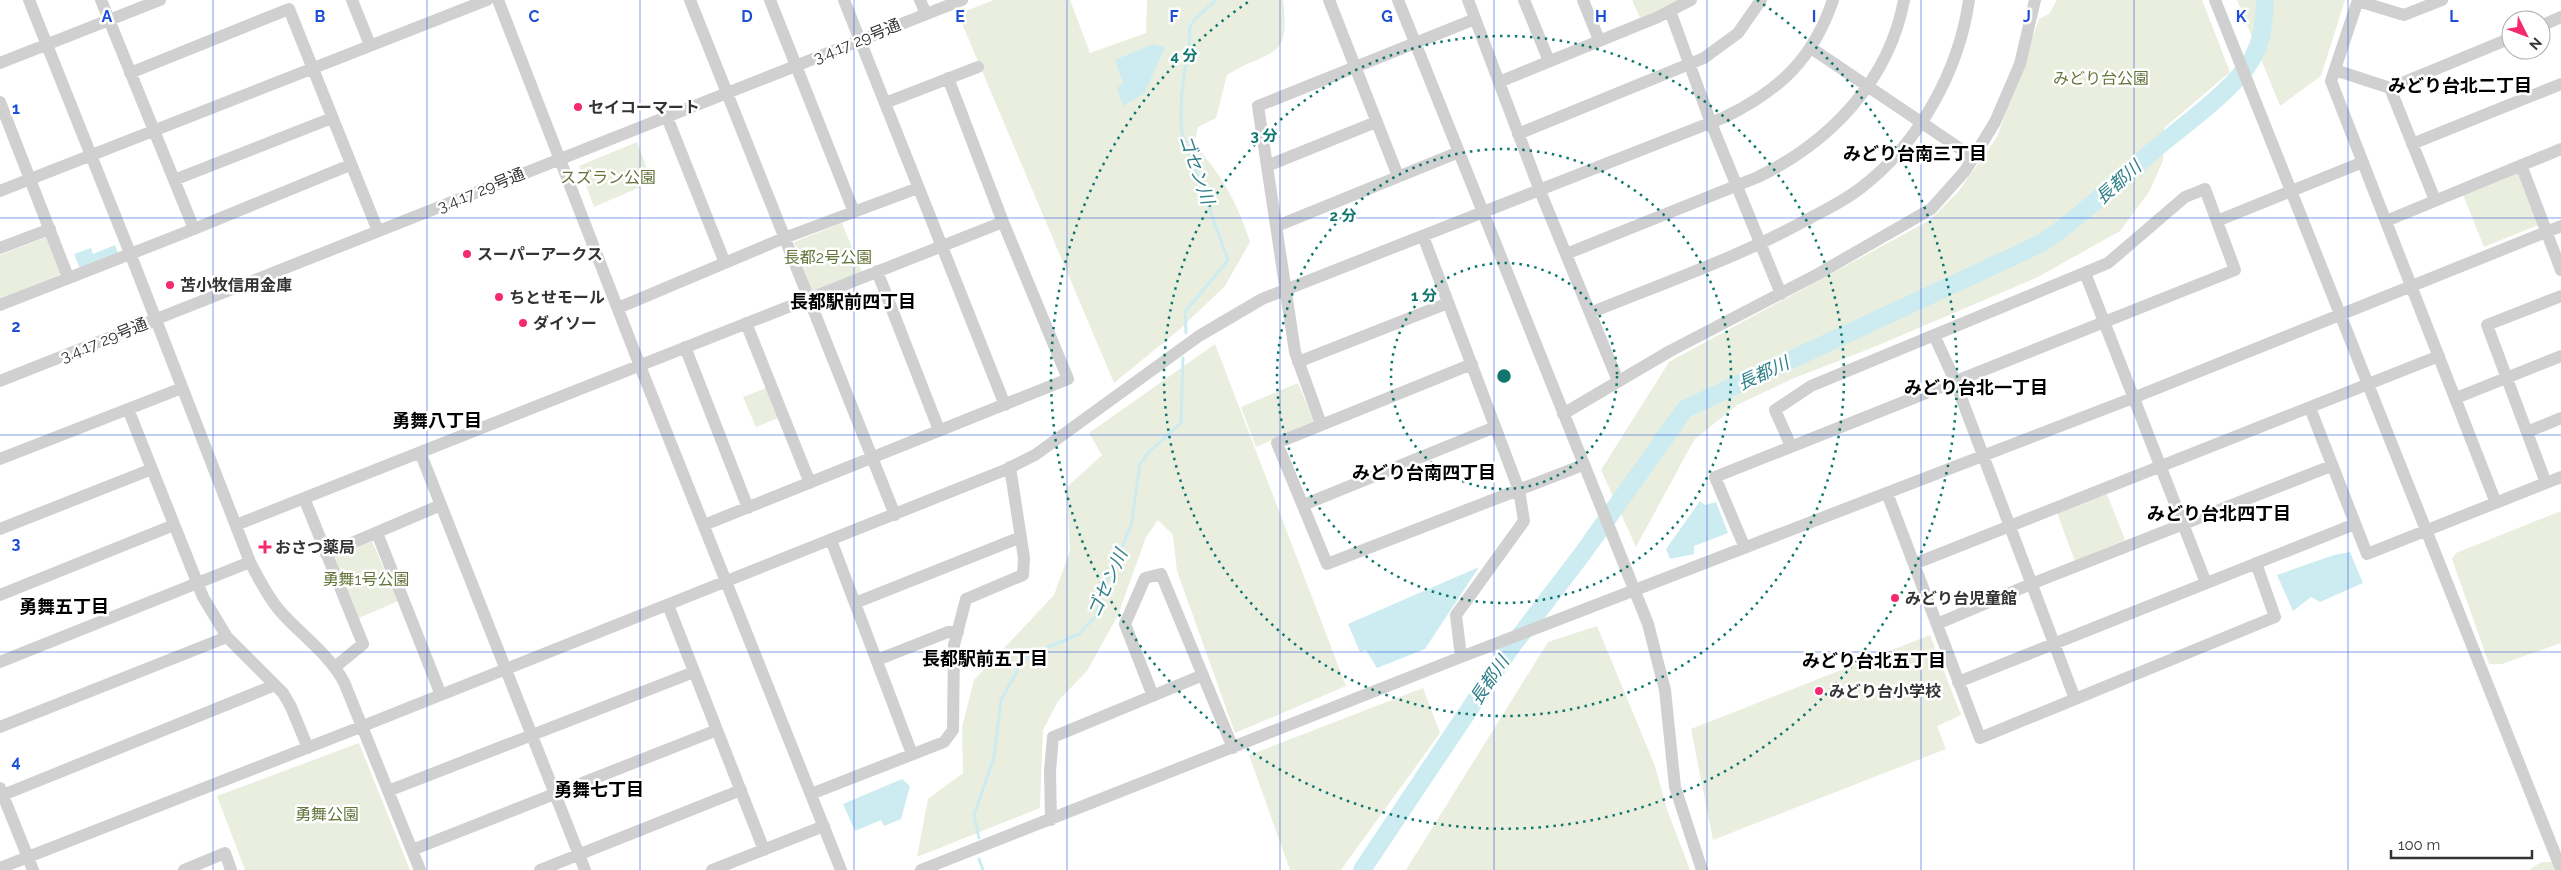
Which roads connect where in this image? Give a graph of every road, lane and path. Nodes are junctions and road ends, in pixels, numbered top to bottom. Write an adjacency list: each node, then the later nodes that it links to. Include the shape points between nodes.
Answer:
1 (29, 0): 34 (street)
2 (101, 0): 29 (street)
3 (160, 0): 29 (street)
4 (352, 0): 35 (street)
5 (486, 0): 35 (street)
6 (498, 0): 67 (street)
7 (690, 0): 51 (street)
8 (770, 0): 40 (street)
9 (844, 0): 30 (street)
10 (920, 0): 27 (street)
11 (962, 0): 27 (street, 3.4.17 29号通)
12 (1329, 0): 42 (street)
13 (1398, 0): 32 (street)
14 (1468, 0): 28 (street)
15 (1524, 0): 37 (street)
16 (1583, 0): 31 (street)
17 (1691, 0): 26 (street)
18 (1762, 0): 39 (street, via 1738,33 1720,48)
19 (1833, 0): 36 (street, via 1825,24)
20 (1904, 0): 49 (street, via 1895,35)
21 (1969, 0): 57 (street, via 1961,37 1946,77)
22 (2035, 0): 66 (street, via 2020,64 1995,122)
23 (2215, 0): 79 (street)
24 (2358, 0): 25 (street, via 2404,15); 44 (street)
25 (2442, 0)
26 (1670, 11): 31 (street); 39 (street)
27 (926, 14): 30 (street, 3.4.17 29号通)
28 (1475, 19): 32 (street); 47 (street)
29 (109, 20): 34 (street); 45 (street)
30 (860, 40): 40 (street, 3.4.17 29号通); 53 (street)
31 (1600, 40): 37 (street)
32 (1415, 42): 42 (street); 64 (street)
33 (2501, 42): 50 (street)
34 (46, 45): 38 (street); 65 (street)
35 (370, 46): 43 (street)
36 (1811, 48): 49 (street); 58 (street, via 1773,89 1748,106)
37 (1549, 61): 47 (street)
38 (0, 63)
39 (1690, 64): 58 (street); 61 (street)
40 (796, 66): 51 (street, 3.4.17 29号通); 81 (street)
41 (978, 67): 46 (street)
42 (1355, 67): 56 (street); 71 (street, via 1258,106)
43 (313, 68): 45 (street, via 289,9); 55 (street); 60 (street)
44 (2335, 70): 50 (street); 68 (street, via 2331,81)
45 (130, 73): 60 (street)
46 (948, 78): 53 (street); 85 (street)
47 (1498, 82): 61 (street)
48 (2561, 84): 62 (street)
49 (1869, 87): 57 (street); 75 (street, via 1815,143 1772,170)
50 (2390, 88): 62 (street)
51 (726, 93): 54 (street, 3.4.17 29号通); 93 (street)
52 (0, 102): 59 (street)
53 (885, 103): 76 (street)
54 (667, 117): 67 (street, 3.4.17 29号通); 99 (street)
55 (332, 118): 69 (street); 74 (street)
56 (1376, 122): 71 (street); 72 (street)
57 (1921, 122): 66 (street); 94 (street, via 1891,160 1860,189)
58 (1711, 123): 75 (street); 78 (street)
59 (4, 126): 73 (street)
60 (154, 130): 65 (street); 74 (street)
61 (1518, 134): 78 (street)
62 (2412, 144): 80 (street)
63 (2561, 149): 70 (street)
64 (1459, 152): 72 (street); 82 (street)
65 (91, 155): 73 (street); 97 (street)
66 (1974, 158): 106 (street, via 1931,209)
67 (561, 159): 90 (street, 3.4.17 29号通); 111 (street)
68 (2363, 162): 79 (street); 83 (street)
69 (350, 165): 89 (street); 90 (street)
70 (2521, 165): 80 (street); 91 (street)
71 (1267, 166): 86 (street)
72 (1398, 176): 86 (street)
73 (31, 179): 77 (street); 88 (street)
74 (174, 180): 89 (street)
75 (1737, 185): 94 (street); 98 (street)
76 (918, 188): 81 (street); 95 (street)
77 (0, 191)
78 (1540, 191): 82 (street); 98 (street)
79 (2291, 191): 84 (street); 113 (street)
80 (2435, 200): 83 (street)
81 (854, 212): 93 (street)
82 (1484, 214): 92 (street); 135 (street)
83 (2386, 220): 104 (street)
84 (2217, 221): 102 (street, via 2205,189 2185,197 2108,263); 115 (street, via 2235,270)
85 (1003, 222): 95 (street); 132 (street, via 1068,379)
86 (1277, 226): 105 (street)
87 (2561, 226): 91 (street)
88 (50, 229): 96 (street); 103 (street)
89 (194, 229): 97 (street)
90 (378, 231): 114 (street, 3.4.17 29号通)
91 (2546, 232): 100 (street); 104 (street)
92 (1423, 236): 105 (street); 109 (street)
93 (784, 238): 99 (street); 108 (street)
94 (1760, 244): 106 (street); 112 (street)
95 (940, 246): 101 (street); 132 (street)
96 (0, 248)
97 (130, 253): 103 (street); 114 (street)
98 (1566, 254): 112 (street)
99 (725, 263): 111 (street)
100 (2561, 270)
101 (877, 271): 108 (street); 139 (street)
102 (2085, 273): 115 (street); 117 (street)
103 (68, 277): 110 (street)
104 (2412, 286): 113 (street); 119 (street)
105 (1287, 290): 121 (street, via 1290,327); 149 (street, via 1262,299 1199,336 1035,454)
106 (1781, 294): 126 (street)
107 (2561, 296): 124 (street, via 2487,325)
108 (808, 298): 116 (street); 144 (street)
109 (1448, 303): 121 (street); 122 (street)
110 (0, 305)
111 (618, 308): 123 (street)
112 (1590, 313): 126 (street)
113 (2339, 314): 128 (street); 130 (street)
114 (156, 319): 125 (street, 3.4.17 29号通); 129 (street)
115 (2105, 322): 127 (street); 130 (street)
116 (746, 323): 118 (street); 152 (street)
117 (1934, 335): 127 (street); 141 (street, via 1811,386 1776,410)
118 (685, 348): 123 (street); 160 (street)
119 (2440, 356): 128 (street); 131 (street)
120 (2561, 356): 124 (street)
121 (1298, 362): 137 (street)
122 (1472, 364): 137 (street); 138 (street)
123 (640, 366): 142 (street); 166 (street)
124 (2506, 378): 131 (street); 140 (street)
125 (0, 381)
126 (1618, 381): 135 (street)
127 (1955, 381): 141 (street); 143 (street)
128 (2368, 385): 133 (street); 169 (street)
129 (182, 388): 134 (street); 165 (street)
130 (2133, 398): 143 (street); 147 (street)
131 (2456, 398): 157 (street)
132 (1005, 405): 139 (street)
133 (2310, 408): 147 (street); 148 (street)
134 (128, 409): 145 (street); 150 (street)
135 (1563, 414): 146 (street)
136 (2561, 418): 140 (street)
137 (1320, 424): 159 (street, via 1277,443)
138 (1495, 426): 154 (street); 159 (street)
139 (939, 430): 144 (street)
140 (2527, 432): 153 (street)
141 (1791, 446): 173 (street, via 1715,477)
142 (420, 452): 156 (street); 158 (street)
143 (1982, 456): 155 (street); 167 (street)
144 (872, 458): 152 (street); 161 (street)
145 (0, 459)
146 (1583, 465): 154 (street); 182 (street)
147 (2161, 466): 162 (street); 167 (street)
148 (2331, 466): 162 (street); 163 (street)
149 (1010, 468): 161 (street); 171 (street)
150 (152, 469): 164 (street); 168 (street)
151 (2561, 477): 153 (street)
152 (810, 483): 160 (street)
153 (2546, 483): 157 (street)
154 (1519, 490): 159 (street, via 1327,564); 190 (street, via 1524,521 1456,615)
155 (1887, 493): 173 (street); 177 (street)
156 (304, 498): 165 (street); 174 (street)
157 (2496, 502): 169 (street)
158 (441, 505): 170 (street); 194 (street)
159 (1303, 505)
160 (748, 508): 166 (street)
161 (895, 515): 172 (street)
162 (2183, 524): 180 (street); 181 (street)
163 (2354, 524): 169 (street, via 2367,554); 176 (street)
164 (174, 525): 179 (street); 183 (street)
165 (236, 525): 175 (street)
166 (704, 525): 178 (street)
167 (2009, 526): 177 (street); 181 (street)
168 (0, 529)
169 (2427, 529): 221 (street)
170 (376, 533): 174 (street); 199 (street)
171 (1021, 537): 184 (street); 187 (street, via 1023,575 966,598)
172 (832, 540): 178 (street); 184 (street)
173 (1745, 548): 182 (street)
174 (326, 554): 193 (street, via 363,644)
175 (250, 562): 179 (street); 193 (street, via 279,610)
176 (2256, 563): 180 (street); 201 (street, via 2276,617)
177 (1914, 564): 186 (street)
178 (727, 582): 185 (street); 213 (street)
179 (197, 583): 188 (street); 192 (street)
180 (2206, 583): 189 (street)
181 (2031, 584): 186 (street); 189 (street)
182 (1635, 590): 190 (street); 231 (street, via 1648,624 1665,690 1675,787)
183 (0, 595)
184 (855, 603): 191 (street)
185 (668, 605): 194 (street); 195 (street)
186 (1937, 624): 197 (street)
187 (958, 632): 191 (street, via 948,632); 208 (street, via 954,645 953,730 944,742)
188 (227, 637): 198 (street); 203 (street)
189 (2054, 644): 197 (street); 201 (street)
190 (1461, 657): 207 (street)
191 (877, 660): 208 (street)
192 (0, 662)
193 (336, 667): 202 (street)
194 (507, 669): 199 (street); 205 (street)
195 (694, 672): 204 (street); 205 (street)
196 (1203, 675): 200 (street); 200 (street, via 1161,574 1145,578 1125,624); 207 (street)
197 (1958, 682): 201 (street, via 1980,738)
198 (275, 685): 206 (street, via 291,707); 211 (street)
199 (441, 695): 202 (street)
200 (1153, 696): 214 (street, via 1053,736)
201 (2075, 699)
202 (363, 726): 206 (street); 209 (street)
203 (0, 728)
204 (717, 730): 210 (street); 212 (street)
205 (532, 735): 209 (street); 212 (street)
206 (308, 748): 219 (street)
207 (1233, 748): 214 (street)
208 (912, 754): 213 (street)
209 (388, 790): 216 (street)
210 (741, 790): 217 (street); 218 (street)
211 (1, 792): 219 (street)
212 (556, 794): 216 (street); 218 (street)
213 (811, 794): 215 (street)
214 (1051, 820): 230 (street)
215 (824, 826): 217 (street); 229 (street)
216 (412, 850): 225 (street)
217 (764, 850): 228 (street)
218 (579, 854): 226 (street); 227 (street)
219 (28, 857): 220 (street); 222 (street)
220 (0, 868)
221 (2561, 869)
222 (33, 870)
223 (184, 870): 224 (street, via 225,854)
224 (232, 870)
225 (420, 870)
226 (540, 870)
227 (585, 870)
228 (712, 870)
229 (841, 870)
230 (920, 870)
231 (1702, 870)

